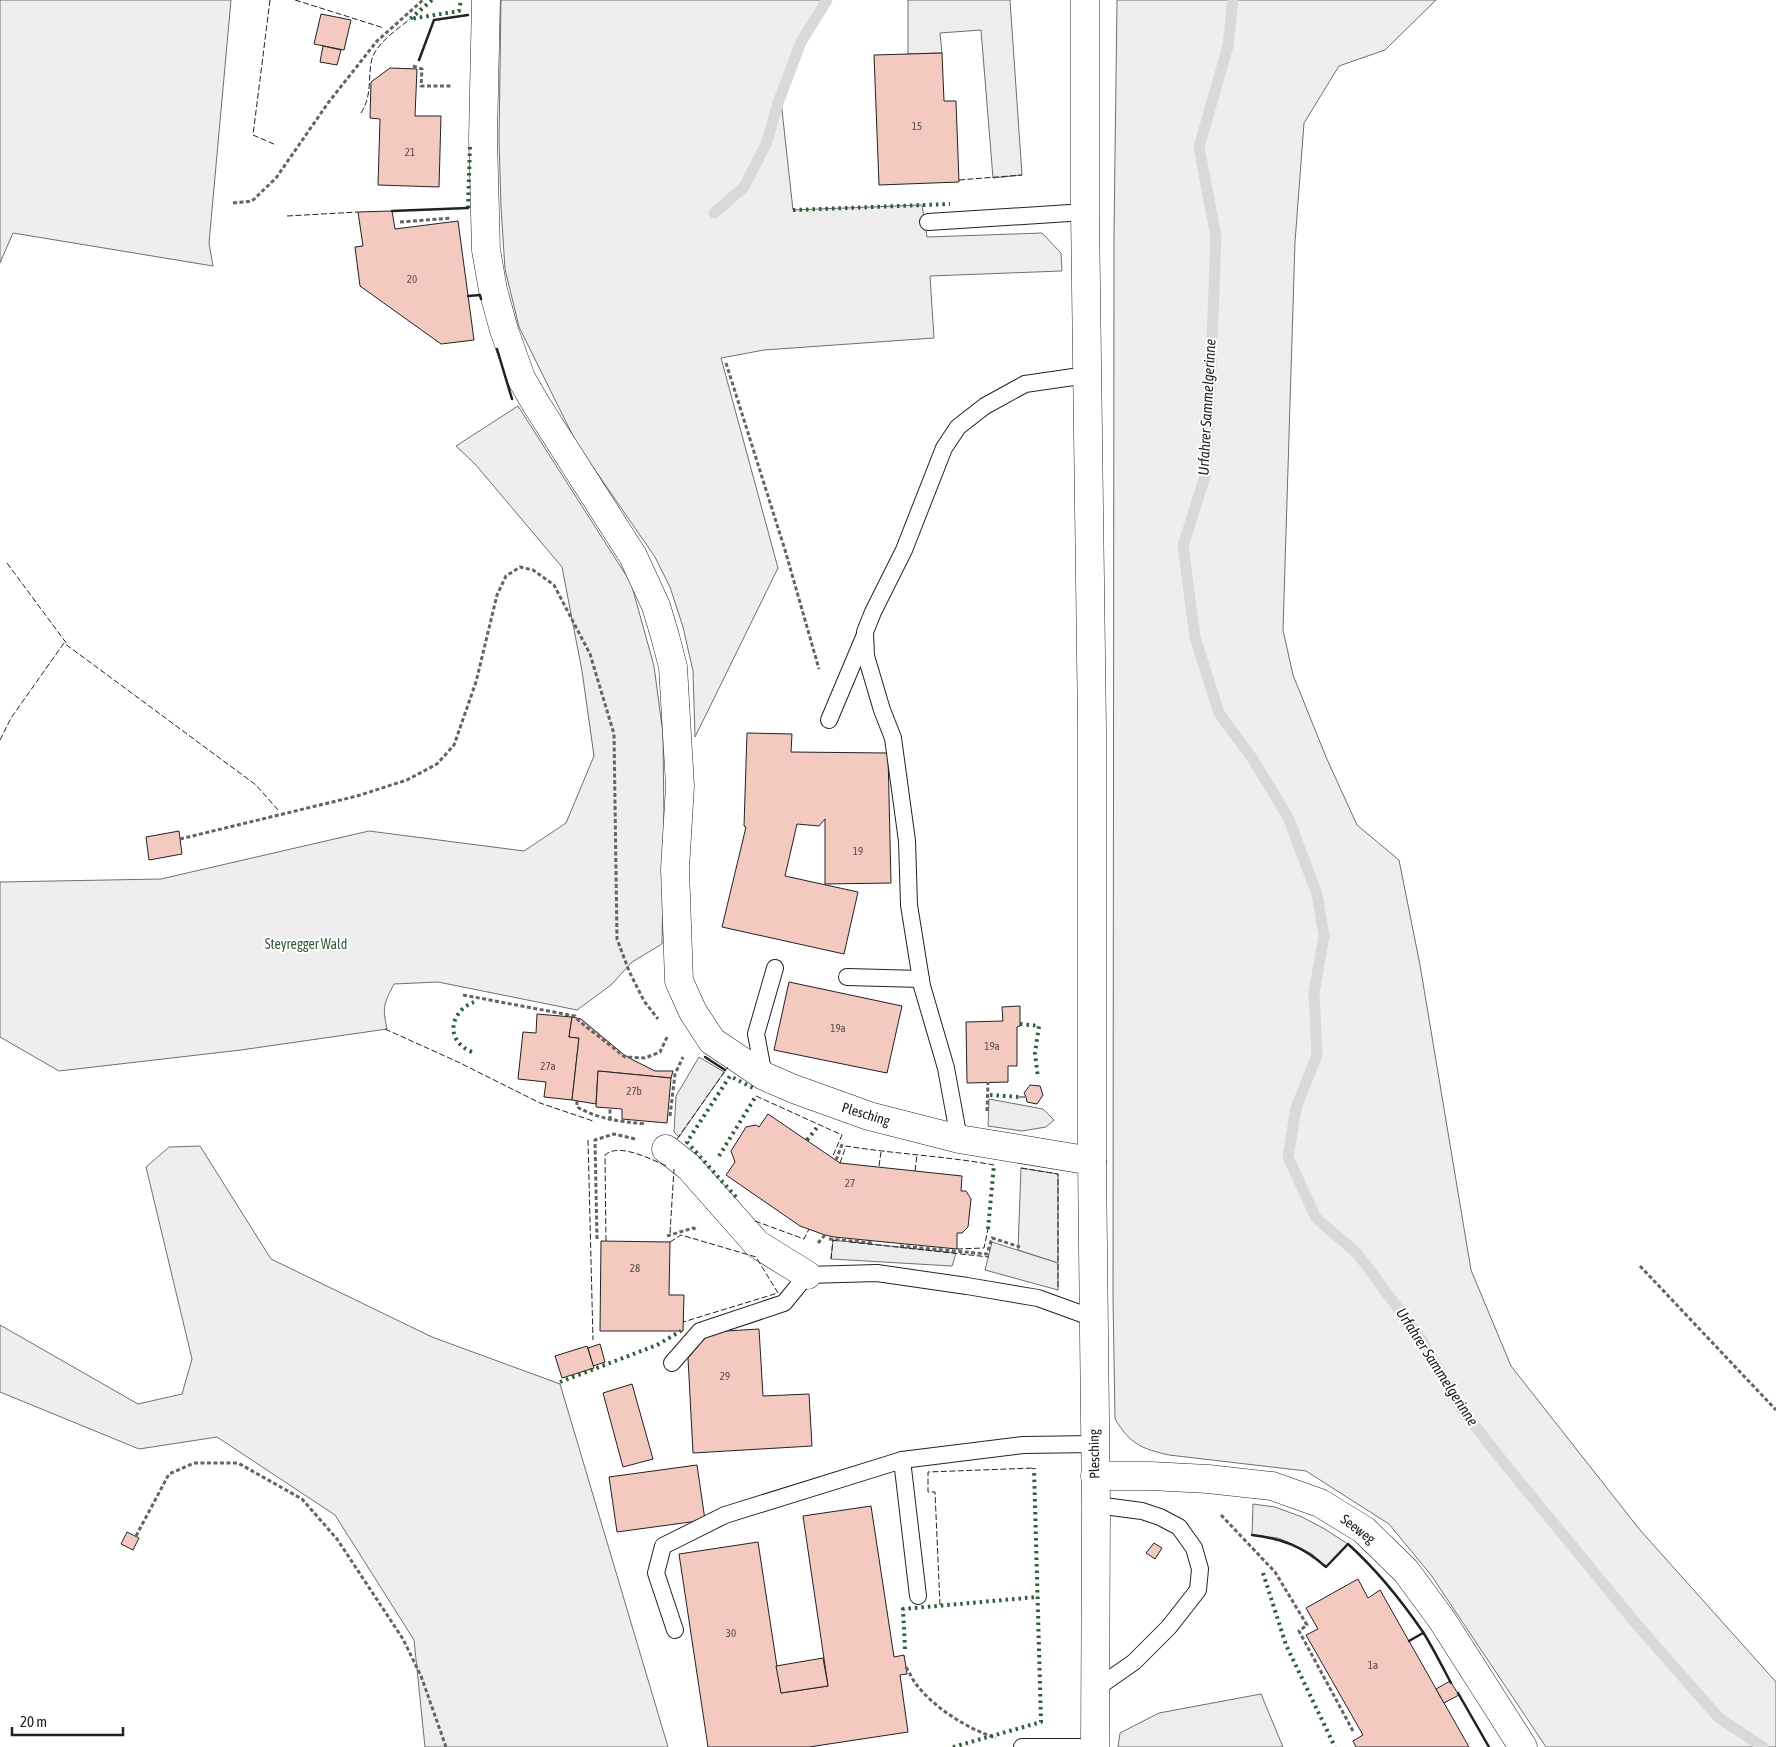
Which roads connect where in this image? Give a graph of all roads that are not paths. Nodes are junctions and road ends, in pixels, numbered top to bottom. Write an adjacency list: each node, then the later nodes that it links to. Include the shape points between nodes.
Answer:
1 (486, 0): 11 (street, Plesching, via 483,138 486,250 493,290 521,378 632,556 656,606 673,667 680,786 675,868 679,981 712,1041)
2 (1085, 0): 3 (street, Plesching)
3 (1085, 212): 4 (lane); 5 (street, Plesching)
4 (928, 222)
5 (1087, 375): 6 (lane, via 1025,384 985,406 958,427 944,448 904,550); 14 (street, Plesching, via 1092,728)
6 (865, 632): 7 (lane); 10 (lane, via 866,656 893,738 907,841 909,905)
7 (829, 720)
8 (775, 968): 11 (lane, via 756,1034)
9 (847, 977): 10 (lane)
10 (921, 979): 12 (lane, via 946,1068)
11 (764, 1076): 12 (street, Plesching, via 869,1116)
12 (959, 1139): 14 (street, Plesching)
13 (666, 1149): 15 (street, via 689,1167 757,1244)
14 (1092, 1161): 16 (street, Plesching)
15 (807, 1275): 16 (lane, via 878,1273 967,1286 1038,1298); 17 (lane, via 784,1303 700,1330)
16 (1093, 1318): 18 (street, Plesching)
17 (672, 1363)
18 (1094, 1444): 19 (lane, via 1023,1444); 20 (street, Plesching)
19 (902, 1460): 22 (lane); 23 (lane, via 724,1515 663,1546 656,1573)
20 (1094, 1476): 21 (street, Plesching); 27 (street, Seeweg, via 1208,1479 1272,1486 1320,1503 1364,1530 1406,1571 1442,1620)
21 (1096, 1505): 24 (street, Plesching); 24 (lane, via 1142,1511 1179,1527 1194,1548 1200,1568 1198,1590 1169,1627 1134,1662)
22 (918, 1596)
23 (675, 1630)
24 (1094, 1690): 26 (street, Plesching)
25 (1022, 1747): 26 (lane)
26 (1095, 1747)
27 (1523, 1747)

